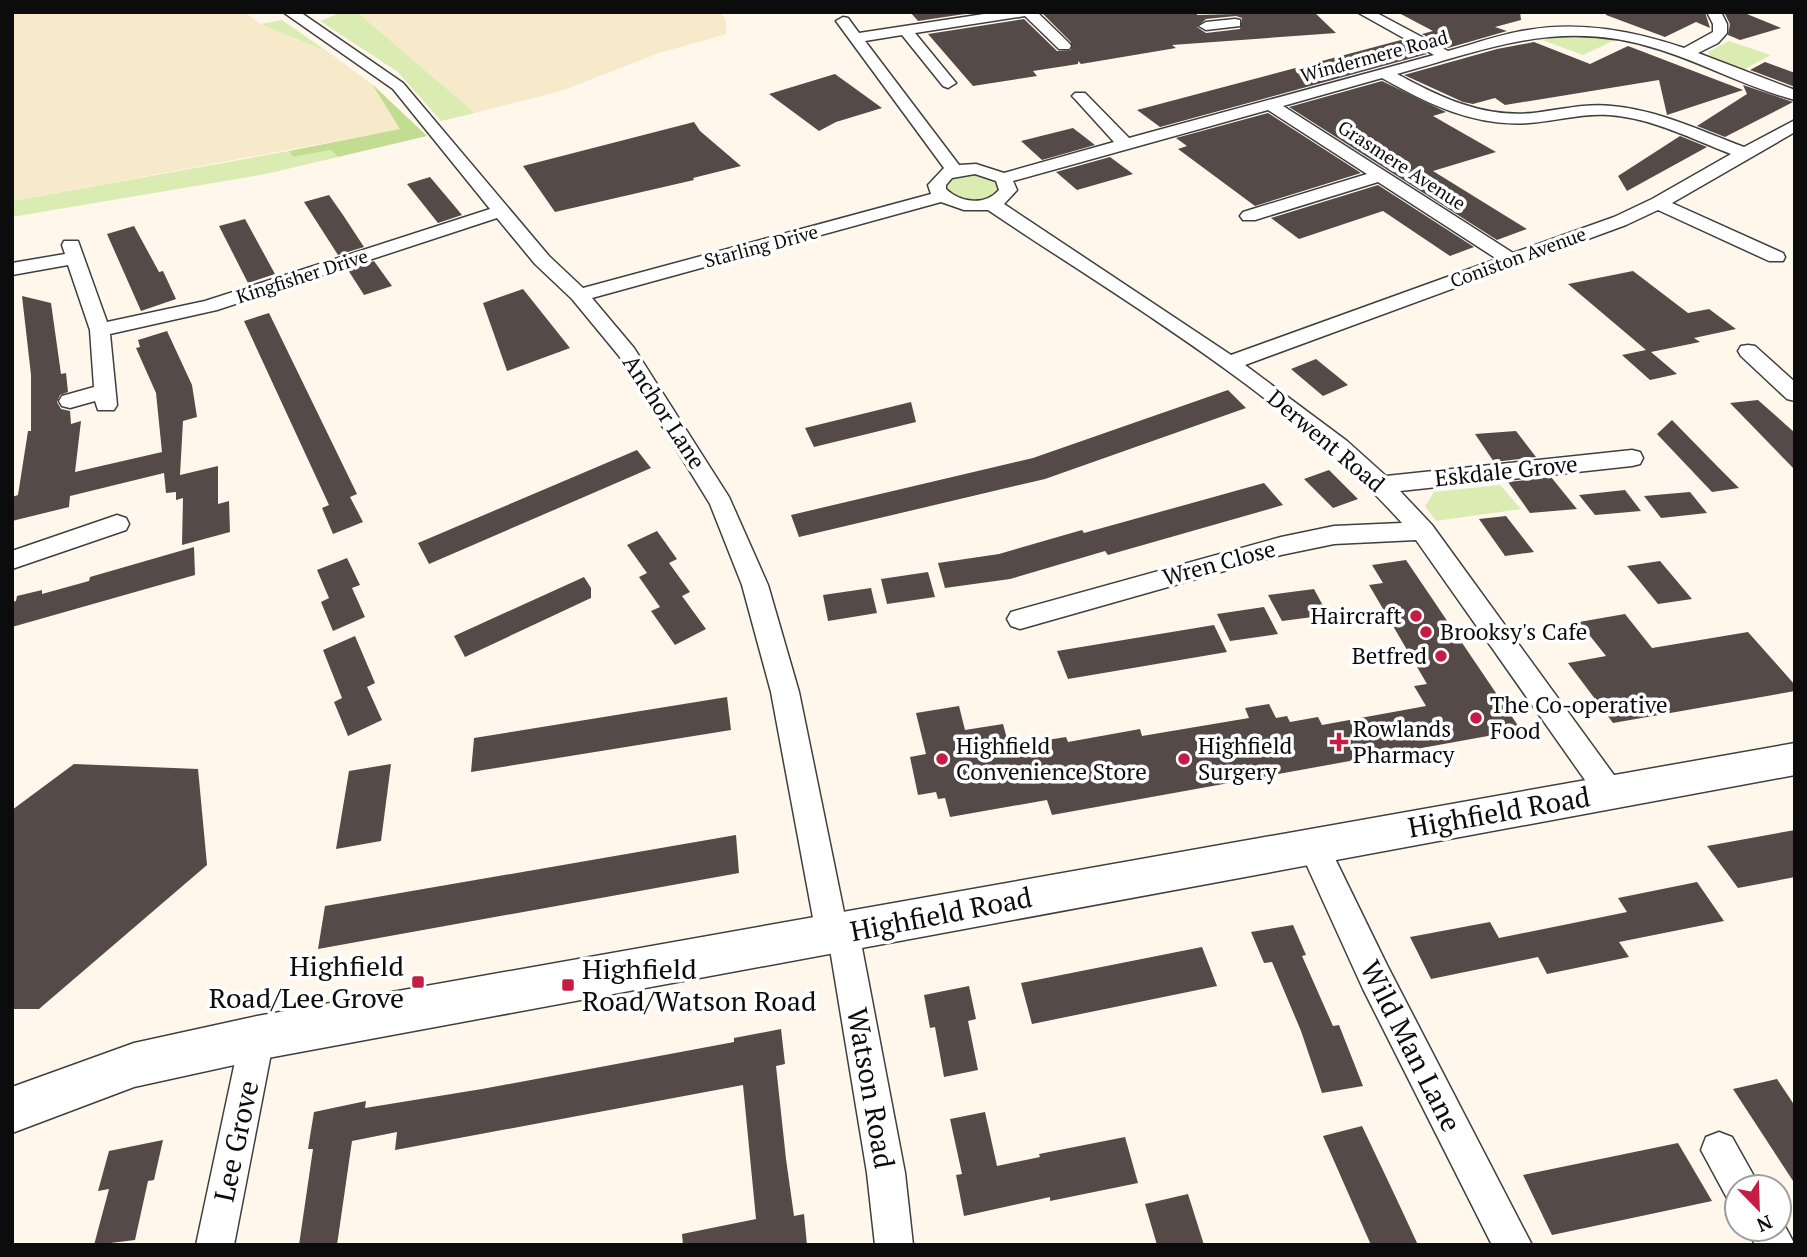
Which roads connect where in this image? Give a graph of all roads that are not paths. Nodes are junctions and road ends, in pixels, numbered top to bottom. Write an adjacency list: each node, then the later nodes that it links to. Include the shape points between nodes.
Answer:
1 (290, 12): 26 (street, Anchor Lane, via 398,86)
2 (1028, 12): 6 (street); 9 (street)
3 (1364, 12): 11 (street)
4 (1714, 12): 10 (street, via 1720,33)
5 (843, 21): 7 (street)
6 (906, 31): 7 (street); 13 (street, via 917,54)
7 (857, 38): 20 (street)
8 (1082, 44): 9 (street)
9 (1058, 47)
10 (1683, 54): 11 (street, Windermere Road, via 1628,36 1575,28 1526,34); 15 (street, Windermere Road)
11 (1447, 56): 12 (street, Windermere Road)
12 (1383, 74): 16 (street, Windermere Road); 19 (street, via 1474,115 1512,119 1591,109 1620,111)
13 (948, 83)
14 (1080, 96): 18 (street)
15 (1795, 96)
16 (1270, 105): 18 (street, Windermere Road); 21 (street, Grasmere Avenue)
17 (1795, 125): 19 (street, Coniston Avenue)
18 (1126, 145): 22 (street, Windermere Road)
19 (1743, 153): 25 (street, Coniston Avenue)
20 (954, 170): 22 (street, via 976,169); 23 (street, via 937,185)
21 (1380, 176): 27 (street); 29 (street, Grasmere Avenue)
22 (1003, 178): 24 (street, via 1008,190)
23 (942, 196): 24 (street, Derwent Road, via 969,205); 31 (street, Starling Drive)
24 (990, 203): 34 (street, Derwent Road)
25 (1658, 203): 28 (street); 29 (street, Coniston Avenue)
26 (501, 211): 31 (street, Anchor Lane); 32 (street, Kingfisher Drive, via 210,306)
27 (1250, 216)
28 (1776, 257)
29 (1511, 260): 34 (street, Coniston Avenue)
30 (12, 269): 32 (street, via 72,251)
31 (579, 295): 46 (street, Anchor Lane, via 633,362 708,481 755,585 785,692)
32 (100, 330): 36 (street, via 105,398)
33 (1743, 361): 35 (street, via 1765,367)
34 (1230, 363): 38 (street, Derwent Road, via 1339,446)
35 (1795, 394)
36 (70, 401)
37 (1632, 458): 38 (street, Eskdale Grove)
38 (1381, 485): 40 (street, Derwent Road)
39 (122, 523): 41 (street)
40 (1423, 531): 42 (street, Wren Close, via 1334,536 1281,546); 44 (street, Derwent Road)
41 (12, 560)
42 (1020, 619)
43 (1795, 760): 44 (street, Highfield Road)
44 (1609, 791): 45 (street, Highfield Road)
45 (1312, 846): 46 (street, Highfield Road); 53 (street, Wild Man Lane)
46 (838, 933): 47 (street, Highfield Road); 52 (street, Watson Road, via 886,1173)
47 (257, 1038): 48 (street, Highfield Road, via 134,1065); 51 (street, Lee Grove)
48 (12, 1110)
49 (1719, 1150): 50 (street)
50 (1733, 1173)
51 (215, 1245)
52 (894, 1245)
53 (1513, 1245)

